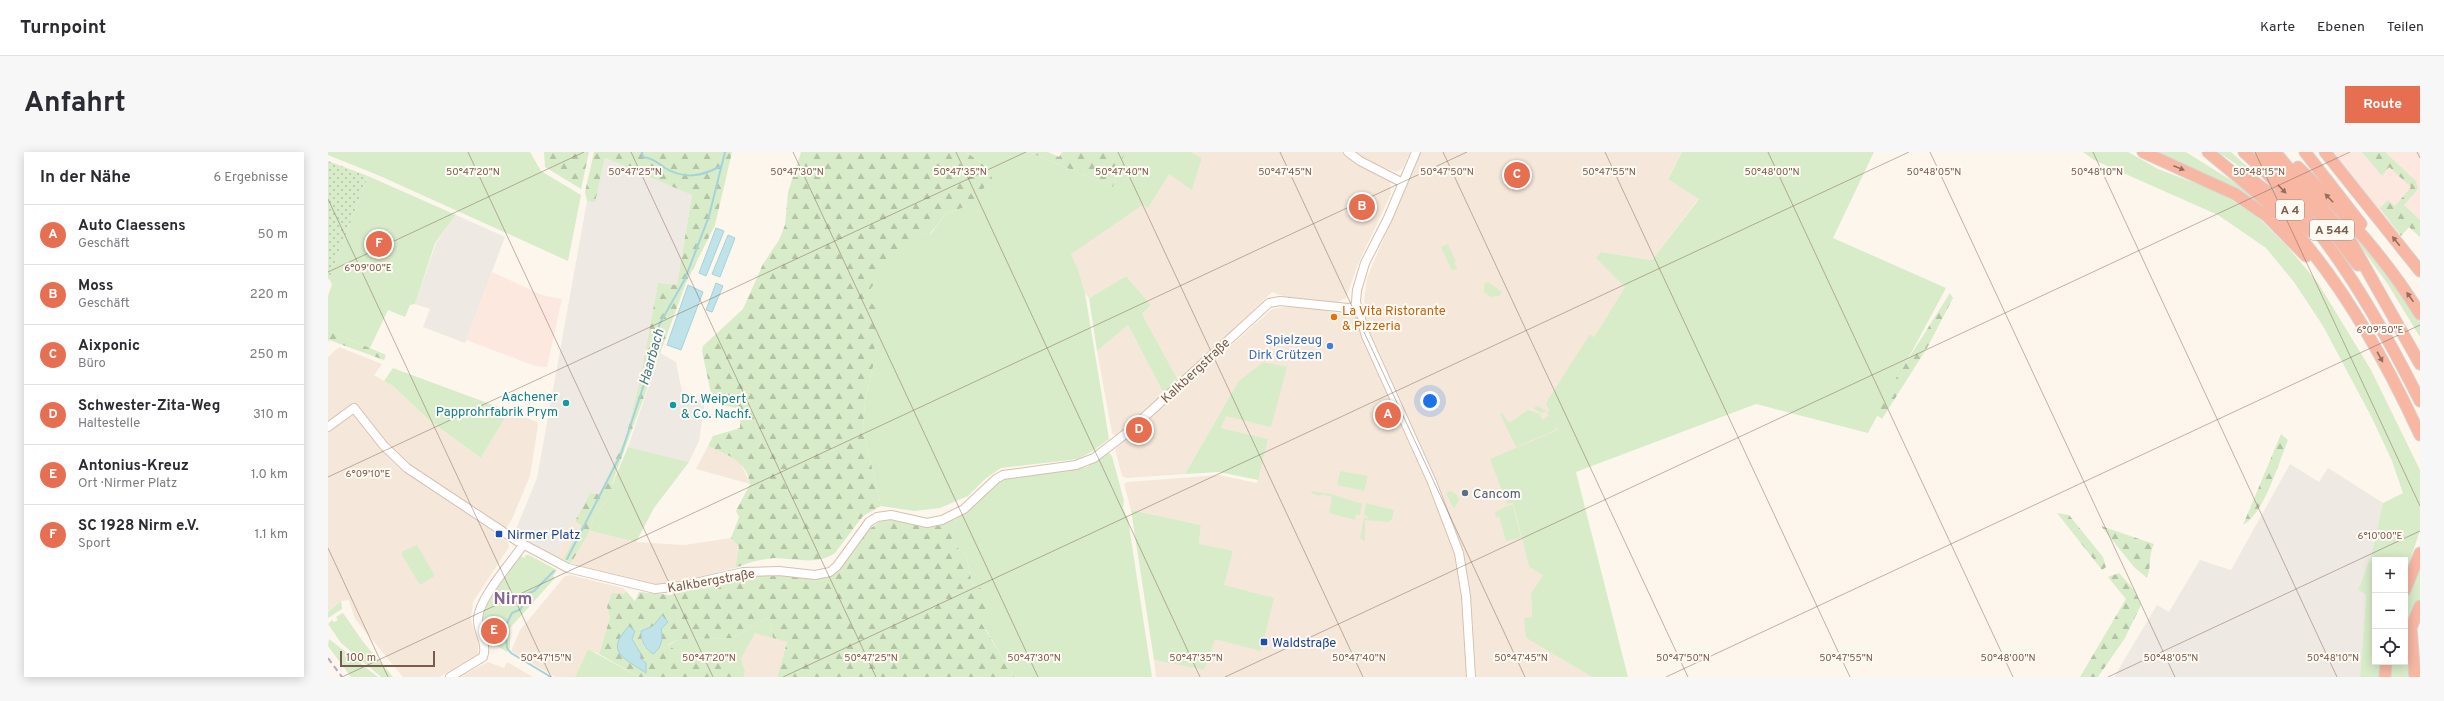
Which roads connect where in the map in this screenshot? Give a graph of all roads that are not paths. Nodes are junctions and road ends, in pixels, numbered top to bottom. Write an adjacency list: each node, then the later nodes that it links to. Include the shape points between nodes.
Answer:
1 (1348, 152): 12 (street)
2 (1416, 152): 12 (street)
3 (2143, 152): 17 (highway, one-way to 17, via 2223,187 2258,209 2285,233)
4 (2210, 152): 16 (highway, A 4, via 2259,184 2283,204 2320,243); 17 (highway, via 2285,219 2317,258)
5 (2244, 152): 16 (highway, A 544, one-way to 16, via 2312,223 2337,255)
6 (2261, 152): 20 (highway, A 544, via 2319,214)
7 (2275, 152): 20 (highway, A 4, via 2351,242)
8 (2281, 152): 15 (highway, one-way to 8, via 2349,220)
9 (2305, 152): 15 (highway, via 2365,229)
10 (2314, 152): 13 (highway)
11 (2325, 152): 13 (highway)
12 (1403, 183): 18 (street, via 1362,270)
13 (2372, 211): 14 (highway, one-way to 13)
14 (2420, 271)
15 (2399, 282): 19 (highway, one-way to 15)
16 (2354, 285): 22 (highway, A 4)
17 (2345, 300): 23 (highway, one-way to 23, via 2373,344)
18 (1356, 306): 27 (street, Kalkbergstraße, via 1348,308 1280,301 1269,303 1128,432 1094,458 1076,465 1003,475 964,509 942,520 927,522 891,515 877,516 868,522 830,572 814,575 779,571 743,572 655,589 568,568); 33 (street, via 1366,336 1432,482 1459,553 1466,596)
19 (2420, 314)
20 (2394, 316): 21 (highway, A 4)
21 (2420, 364)
22 (2420, 401)
23 (2411, 416): 25 (highway); 26 (highway)
24 (328, 427): 27 (street, Kalkbergstraße, via 354,408 384,446 407,468)
25 (2420, 435)
26 (2420, 440)
27 (523, 545): 32 (street, via 482,606 478,625 485,652 477,662)
28 (2420, 553): 29 (highway)
29 (2408, 583)
30 (2420, 606): 35 (highway, via 2411,628)
31 (2386, 665): 34 (highway)
32 (450, 677)
33 (1471, 677)
34 (2385, 677)
35 (2415, 677)

